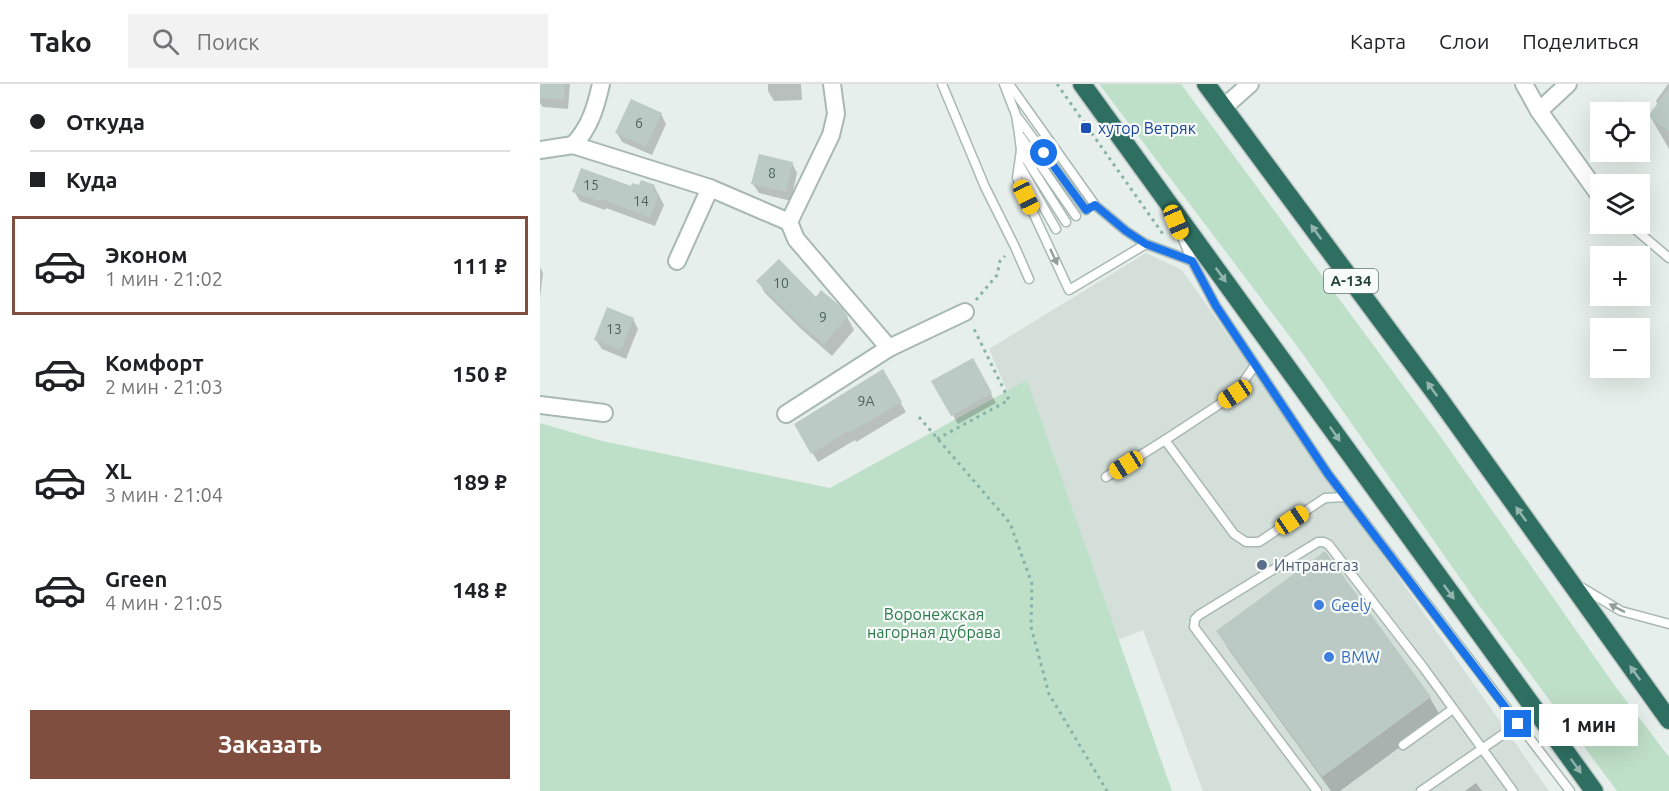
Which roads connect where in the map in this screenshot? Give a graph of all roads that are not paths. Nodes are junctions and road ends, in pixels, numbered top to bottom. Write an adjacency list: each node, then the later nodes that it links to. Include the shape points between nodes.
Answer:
1 (601, 84): 15 (street, via 596,107 583,135)
2 (832, 84): 25 (street, via 836,114 831,135)
3 (942, 84): 34 (lane, via 985,188)
4 (1004, 84): 13 (lane)
5 (1009, 84): 22 (lane)
6 (1082, 84): 21 (highway)
7 (1206, 84): 11 (highway, А-134)
8 (1250, 84): 11 (street)
9 (1524, 84): 12 (street)
10 (1568, 84): 12 (street)
11 (1223, 108): 44 (highway, А-134, one-way to 11)
12 (1539, 111): 19 (street)
13 (1016, 115): 14 (lane); 23 (lane)
14 (1019, 134): 17 (lane); 24 (lane)
15 (573, 145): 16 (street); 20 (street)
16 (540, 150)
17 (1021, 150): 18 (lane); 26 (lane)
18 (1020, 166): 27 (lane); 29 (lane, via 1017,178)
19 (1590, 182)
20 (710, 188): 25 (street); 32 (street)
21 (1168, 202): 33 (lane); 55 (highway, one-way to 55)
22 (1095, 205): 23 (lane); 30 (lane)
23 (1086, 210): 24 (lane)
24 (1076, 216): 26 (lane)
25 (789, 222): 36 (street, via 796,239)
26 (1066, 222): 27 (lane)
27 (1056, 229): 29 (lane)
28 (1641, 234): 31 (lane)
29 (1044, 236): 30 (lane, one-way to 30, via 1069,290)
30 (1146, 244): 33 (lane)
31 (1669, 258)
32 (677, 261)
33 (1192, 261): 37 (lane)
34 (1029, 279)
35 (965, 312): 36 (street)
36 (889, 348): 40 (street)
37 (1255, 365): 41 (lane, via 1235,394); 43 (lane)
38 (540, 405): 39 (street)
39 (604, 413)
40 (786, 414)
41 (1166, 440): 42 (lane); 43 (lane, via 1234,534 1246,542 1259,542 1324,498)
42 (1106, 477)
43 (1346, 497): 48 (lane)
44 (1569, 580): 45 (lane, one-way to 44, via 1621,611); 47 (highway, А-134, one-way to 44)
45 (1669, 624)
46 (1453, 709): 49 (lane); 50 (lane); 51 (lane, via 1329,545 1318,542 1199,615 1194,627)
47 (1669, 720)
48 (1518, 724): 50 (lane); 54 (lane)
49 (1404, 745)
50 (1483, 748): 52 (lane); 53 (lane)
51 (1317, 791)
52 (1421, 791)
53 (1513, 791)
54 (1570, 791)
55 (1594, 791)

